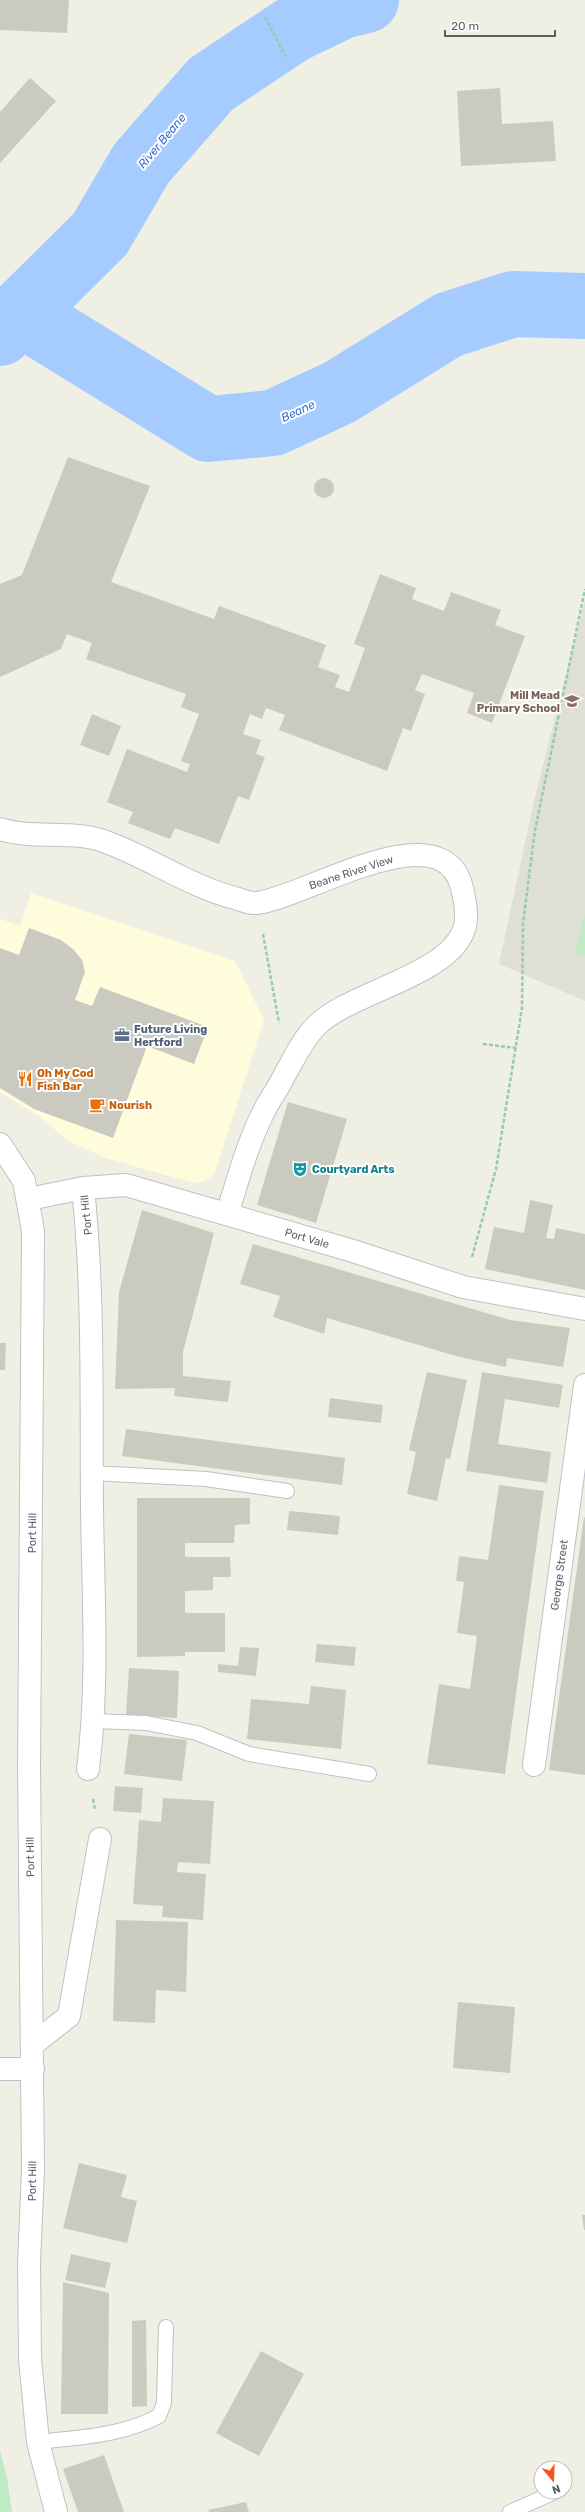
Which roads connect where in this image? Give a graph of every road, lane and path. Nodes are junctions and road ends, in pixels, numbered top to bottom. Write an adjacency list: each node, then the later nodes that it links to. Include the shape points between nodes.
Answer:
1 (265, 17): 2 (path)
2 (286, 57)
3 (585, 589): 8 (path, via 535,830 523,923 522,1008)
4 (0, 829): 5 (street, Beane River View, via 83,835 107,842 188,881)
5 (255, 904): 6 (path, via 268,952); 12 (street, Beane River View, via 279,898 306,886 384,860 421,854 443,861 460,877 466,901 465,925 455,946 431,965 342,1009 318,1024 303,1042 263,1112)
6 (279, 1024)
7 (483, 1044): 8 (path)
8 (516, 1048): 13 (path, via 496,1169)
9 (0, 1144): 11 (street, Port Hill, via 16,1167)
10 (83, 1188): 11 (street, Port Vale); 12 (street, Port Vale, via 126,1185); 16 (street, Port Hill, via 90,1253)
11 (29, 1199): 23 (street, Port Hill, via 34,1267 29,1766)
12 (227, 1214): 13 (street, Port Vale)
13 (463, 1287): 14 (street, Port Vale)
14 (585, 1308)
15 (585, 1385): 19 (street, George Street)
16 (92, 1473): 17 (lane, via 206,1479); 18 (street, Port Hill)
17 (286, 1491)
18 (94, 1721): 20 (street, Port Hill); 21 (lane, via 146,1723 197,1733 249,1754)
19 (534, 1765)
20 (88, 1769): 22 (path)
21 (369, 1774)
22 (100, 1838): 23 (street, via 69,2016)
23 (32, 2045): 25 (street, Port Hill)
24 (0, 2069): 25 (street)
25 (33, 2069): 27 (street, Port Hill, via 30,2358)
26 (166, 2327): 27 (lane, via 164,2403 160,2416 141,2426 108,2435)
27 (38, 2442): 29 (street, Port Hill)
28 (536, 2500): 30 (lane)
29 (56, 2512)
30 (510, 2512)

